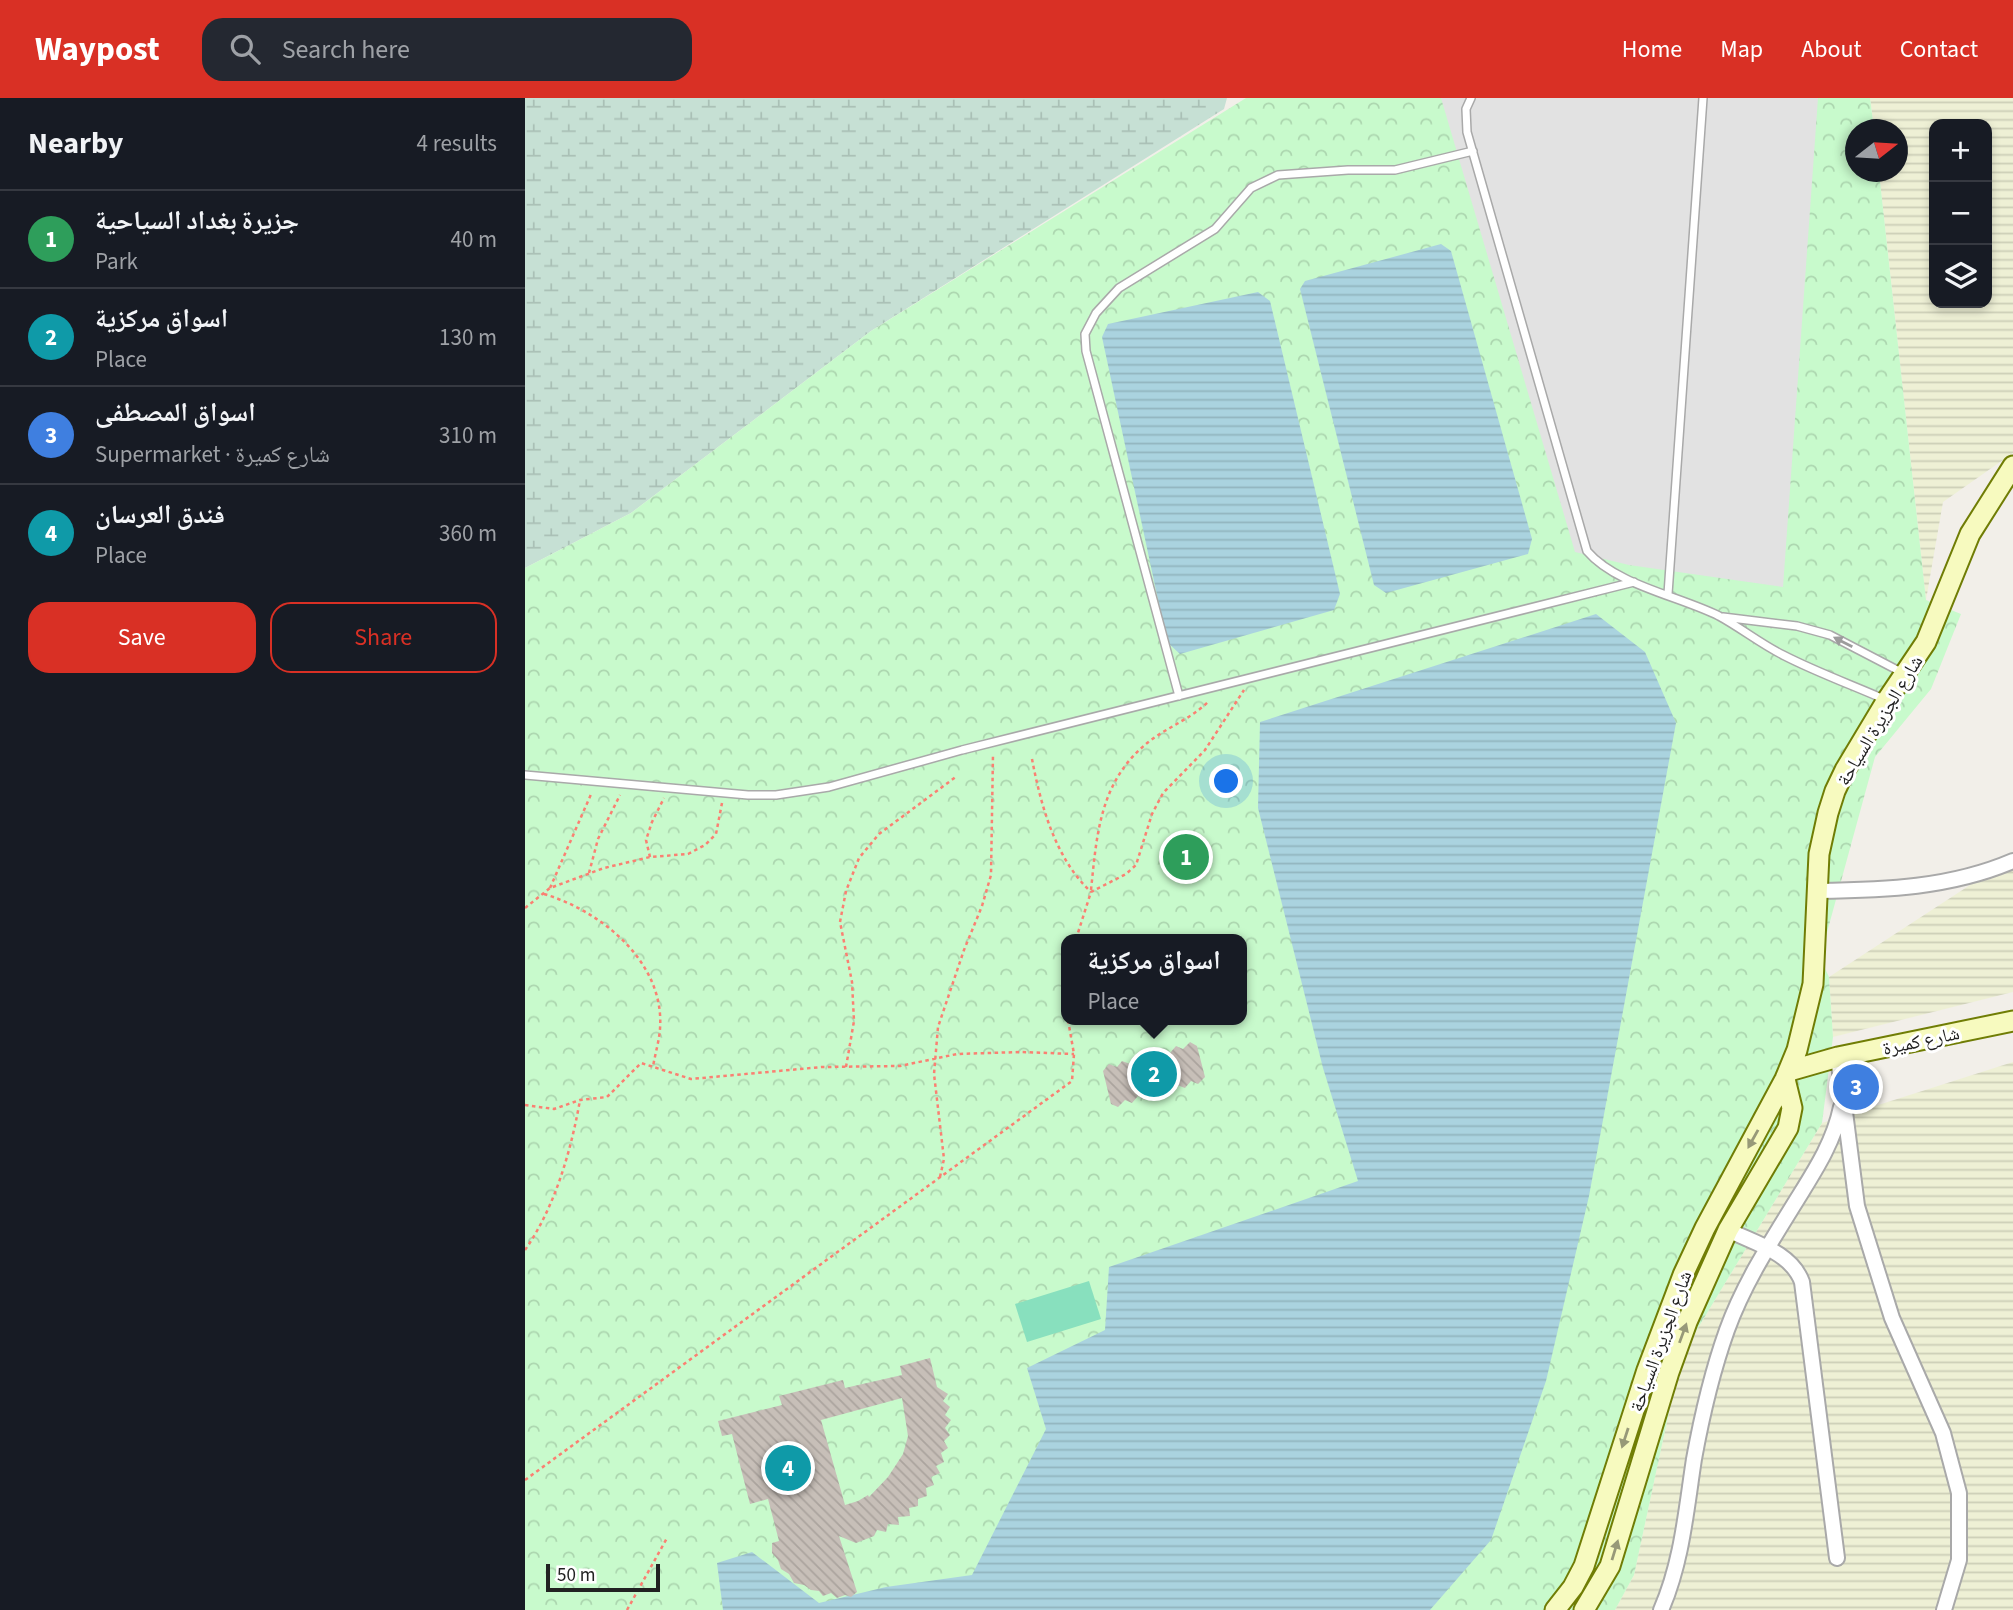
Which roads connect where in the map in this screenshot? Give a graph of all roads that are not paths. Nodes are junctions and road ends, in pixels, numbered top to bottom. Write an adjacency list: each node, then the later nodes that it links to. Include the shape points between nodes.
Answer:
1 (1471, 98): 3 (lane, via 1466,109)
2 (1703, 98): 6 (lane)
3 (1473, 151): 5 (lane, via 1587,551 1597,563); 9 (lane, via 1395,170 1279,174 1251,188 1216,229 1119,288 1096,313 1085,334 1086,351)
4 (2013, 466): 8 (main road, شارع الجزيرة السياحة, via 1970,534 1926,642)
5 (1634, 582): 6 (lane); 9 (lane)
6 (1668, 594): 7 (lane)
7 (1721, 617): 8 (lane, one-way to 7, via 1819,632); 10 (lane, via 1784,656)
8 (1904, 673): 10 (main road, شارع الجزيرة السياحة)
9 (1179, 696): 11 (lane, via 829,787 776,795)
10 (1887, 700): 13 (main road, شارع الجزيرة السياحة, via 1835,791 1822,836)
11 (525, 775)
12 (2013, 861): 13 (street, via 1980,874 1915,888)
13 (1817, 891): 16 (main road, شارع الجزيرة السياحة, via 1809,1006)
14 (2013, 1021): 15 (main road, شارع كميرة)
15 (1838, 1057): 16 (main road, شارع كميرة); 17 (street)
16 (1787, 1075): 18 (main road, شارع الجزيرة السياحة, via 1792,1108 1788,1128); 21 (main road, شارع الجزيرة السياحة, one-way to 21, via 1683,1275 1584,1566)
17 (1843, 1098): 19 (street, via 1828,1146); 24 (street, via 1857,1206 1892,1318 1944,1433 1959,1493 1959,1560)
18 (1728, 1230): 19 (street); 22 (main road, شارع الجزيرة السياحة, one-way to 18, via 1610,1566 1669,1371)
19 (1767, 1249): 20 (street, via 1792,1264 1801,1282); 23 (street, via 1735,1311 1712,1377 1681,1549)
20 (1837, 1558)
21 (1555, 1610)
22 (1584, 1610)
23 (1661, 1610)
24 (1944, 1610)

